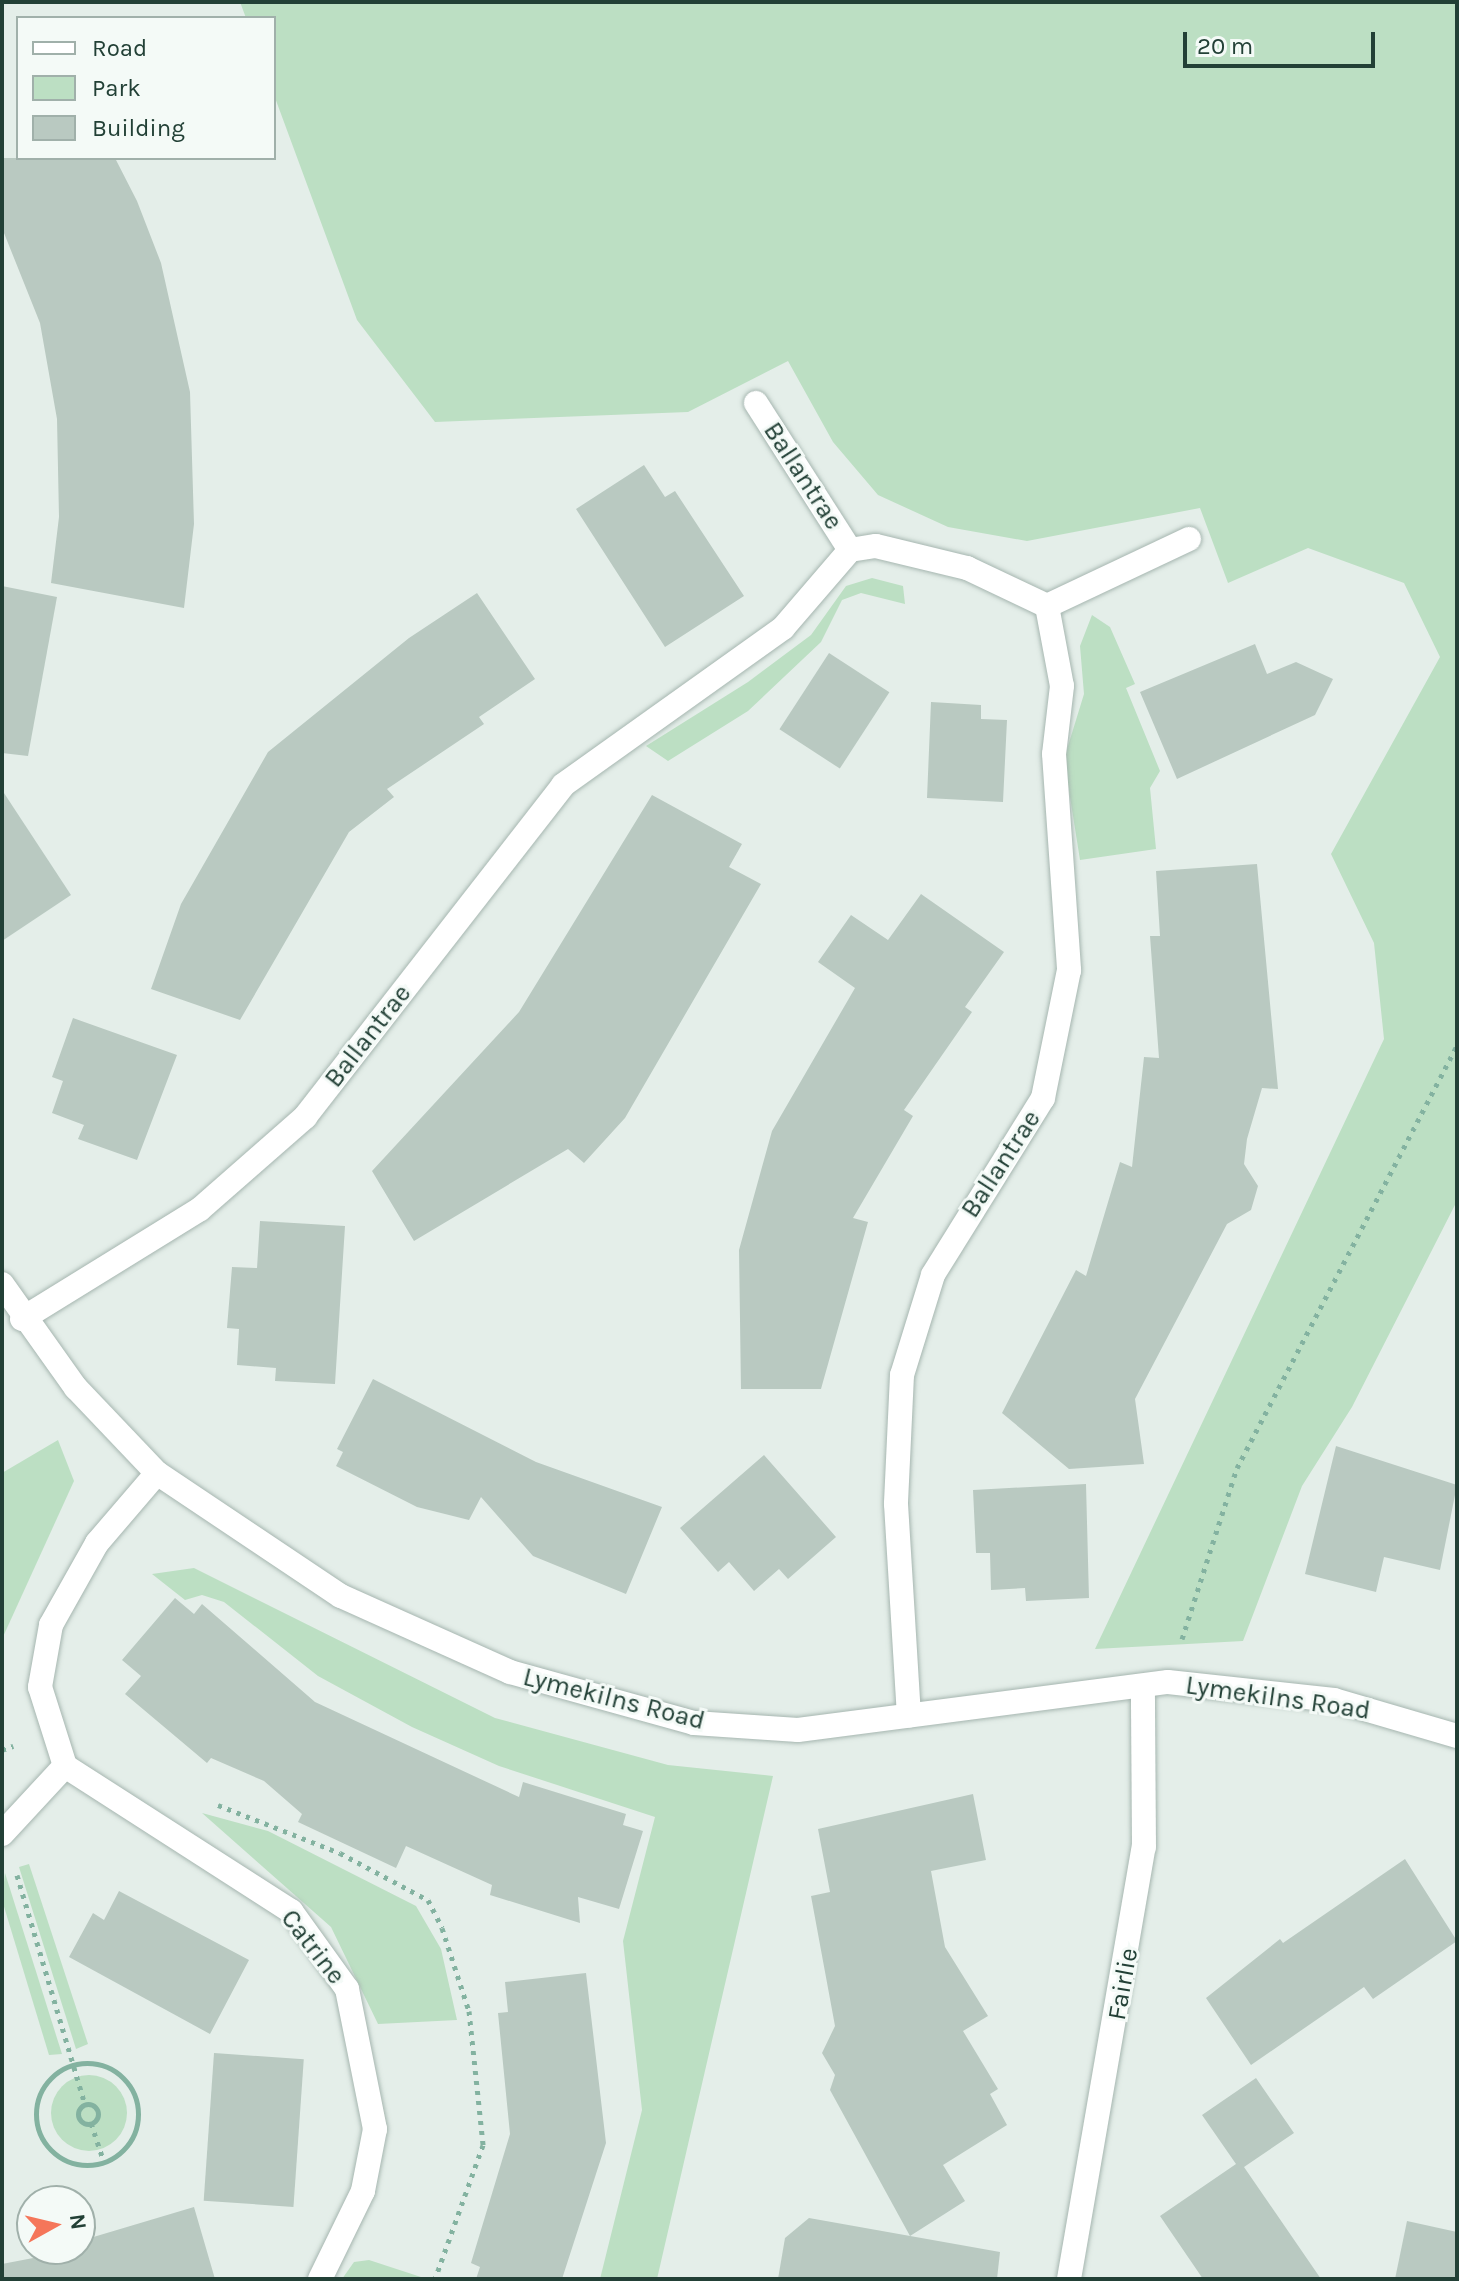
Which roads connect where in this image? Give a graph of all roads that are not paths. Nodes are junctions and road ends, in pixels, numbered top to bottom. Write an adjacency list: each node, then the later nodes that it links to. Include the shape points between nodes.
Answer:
1 (756, 403): 3 (street, Ballantrae)
2 (1189, 539): 4 (street)
3 (850, 550): 4 (street, Ballantrae, via 876,546 967,568); 6 (street, Ballantrae, via 783,628 563,785 305,1117 200,1209)
4 (1047, 606): 9 (street, Ballantrae, via 1062,686 1054,754 1069,970 1062,1029 1043,1098 933,1275 902,1375 896,1504)
5 (2, 1284): 6 (street, Lymekilns Road)
6 (22, 1319): 7 (street, Lymekilns Road)
7 (157, 1473): 9 (street, Lymekilns Road, via 341,1596 510,1672 694,1723 798,1730); 11 (street, via 97,1543 51,1625 40,1687)
8 (1143, 1686): 9 (street, Lymekilns Road); 10 (street, Lymekilns Road, via 1168,1682 1334,1700); 14 (street, Fairlie, via 1144,1847)
9 (909, 1716)
10 (1457, 1736)
11 (65, 1766): 12 (street); 13 (street, Catrine, via 291,1911 347,1989 375,2129 363,2191)
12 (2, 1834)
13 (320, 2279)
14 (1069, 2279)

